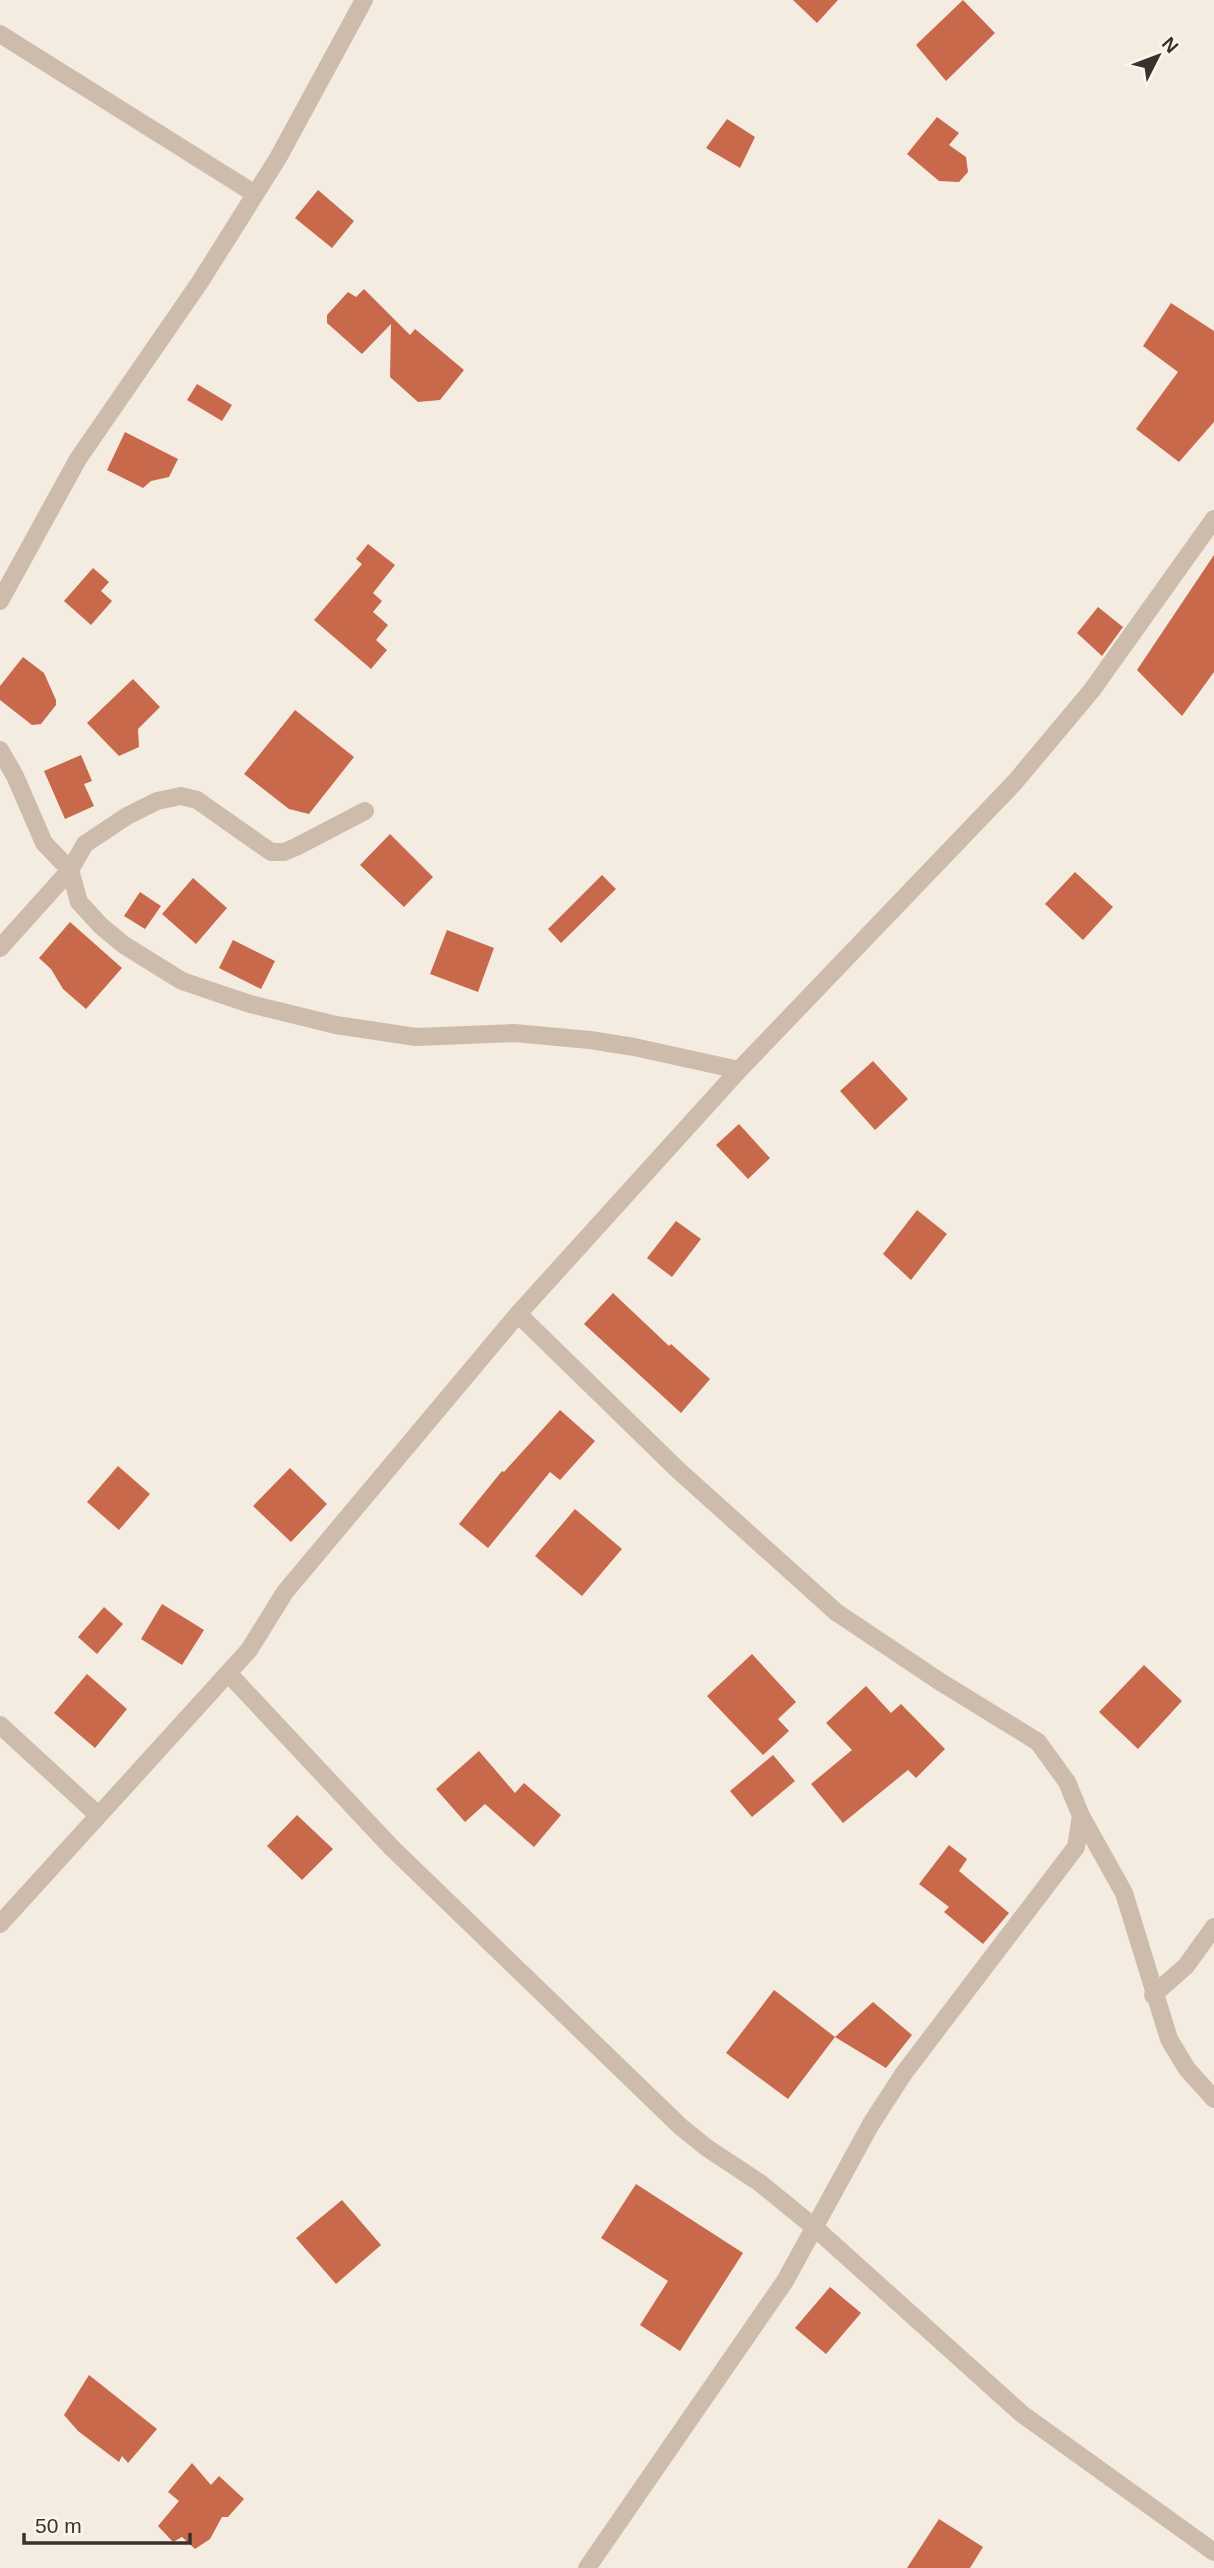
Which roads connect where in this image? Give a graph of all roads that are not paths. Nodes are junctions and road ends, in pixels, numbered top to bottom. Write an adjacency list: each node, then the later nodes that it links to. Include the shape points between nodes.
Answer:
1 (364, 0): 3 (street)
2 (0, 34): 3 (street)
3 (255, 194): 5 (street, via 78,459)
4 (1214, 519): 10 (street, via 1092,690 1015,782)
5 (0, 601)
6 (0, 750): 8 (street, via 44,843)
7 (365, 811): 8 (street, via 285,852 271,852 197,800 181,796 157,801 127,816 85,844)
8 (70, 870): 9 (street); 10 (street, via 79,902 124,945 182,981 250,1004 336,1025 416,1037 514,1033 590,1040)
9 (0, 948)
10 (739, 1070): 11 (street)
11 (518, 1314): 12 (street, via 285,1592 249,1650); 15 (street, via 678,1470 836,1612 1038,1742 1067,1782)
12 (228, 1673): 14 (street); 20 (street, via 391,1847 647,2095 707,2148)
13 (0, 1725): 14 (street)
14 (99, 1815): 16 (street)
15 (1081, 1816): 18 (street, via 1124,1893); 20 (street, via 1076,1847 904,2073)
16 (0, 1924)
17 (1214, 1927): 18 (street, via 1186,1966)
18 (1153, 1995): 19 (street, via 1168,2039)
19 (1214, 2099)
20 (814, 2227): 21 (street, via 1022,2414); 22 (street, via 785,2281)
21 (1214, 2552)
22 (587, 2568)

